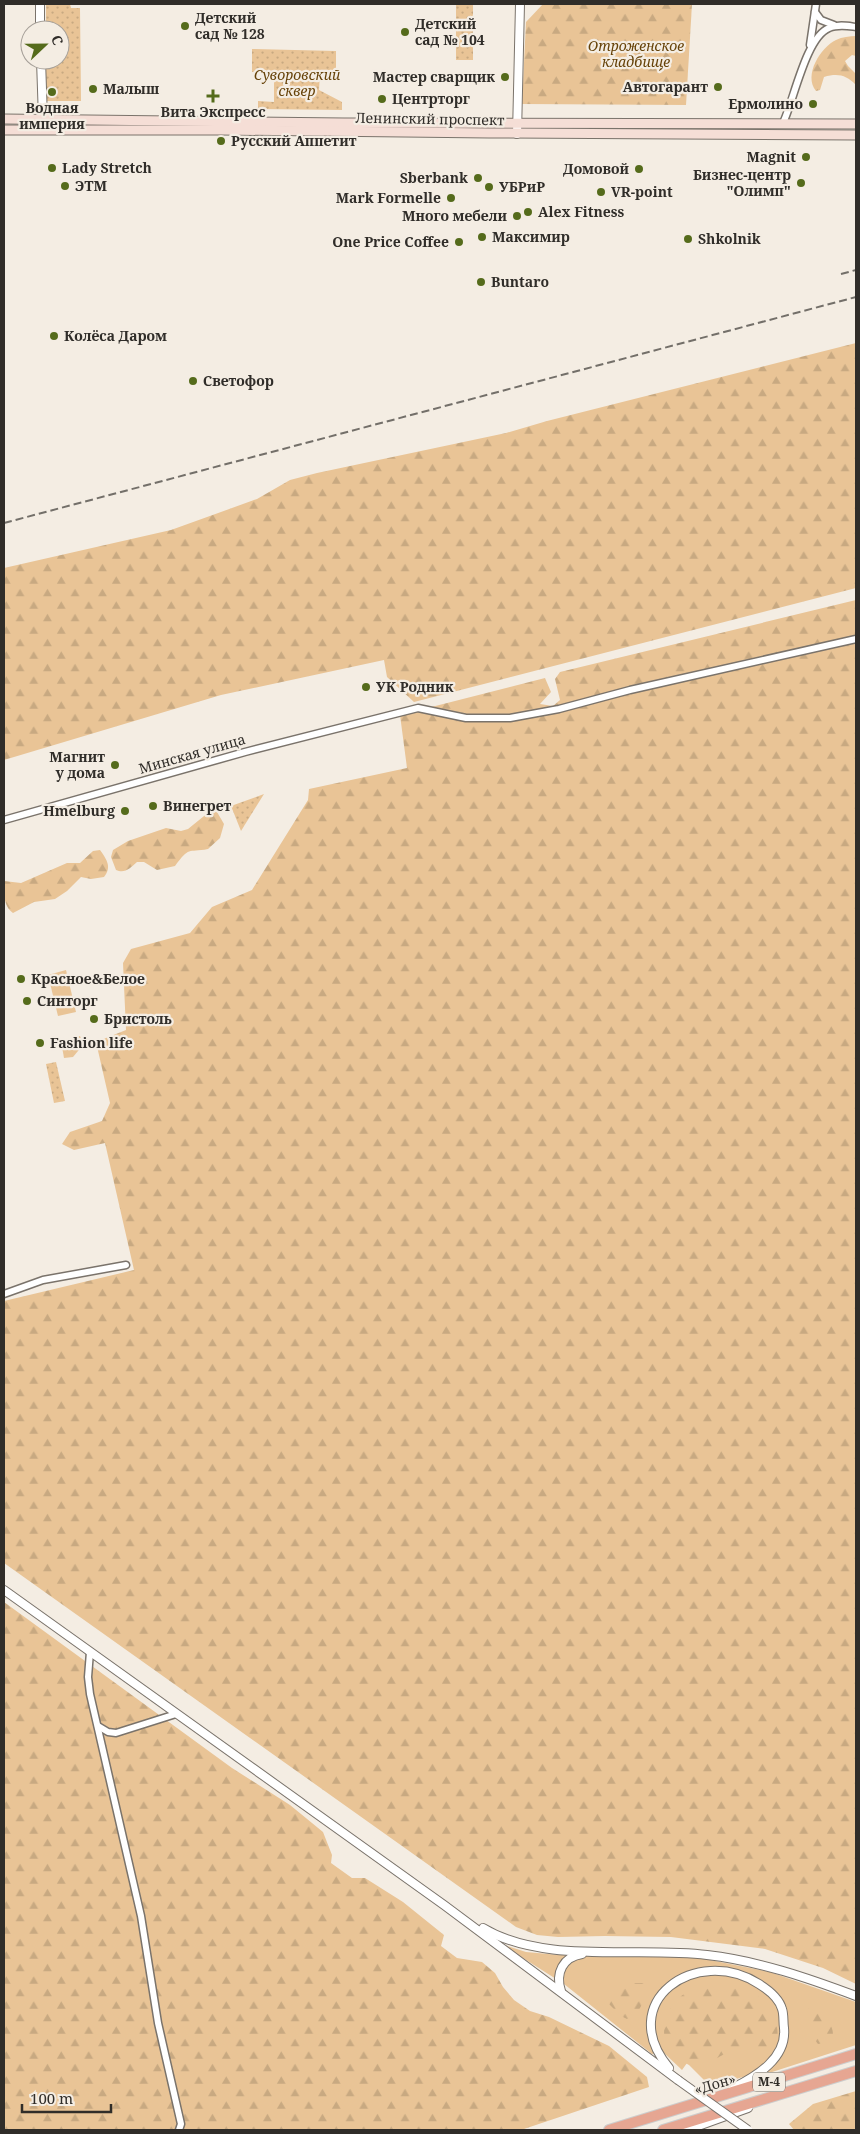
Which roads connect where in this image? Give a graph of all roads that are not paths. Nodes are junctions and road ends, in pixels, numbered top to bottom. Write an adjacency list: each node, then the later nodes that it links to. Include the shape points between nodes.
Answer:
1 (40, 4): 4 (street)
2 (520, 4): 12 (street)
3 (815, 7): 5 (street, via 821,20); 7 (street)
4 (40, 20)
5 (837, 26): 6 (street); 7 (street, via 823,31)
6 (856, 27)
7 (810, 48): 11 (street)
8 (41, 70): 10 (street)
9 (4, 119): 10 (main road, Ленинский проспект)
10 (43, 119): 12 (main road, Ленинский проспект); 15 (street)
11 (783, 123): 12 (main road, Ленинский проспект); 13 (main road, Ленинский проспект); 17 (main road, via 782,130)
12 (517, 124): 16 (street)
13 (856, 124)
14 (4, 130): 15 (main road, Ленинский проспект)
15 (46, 130): 16 (main road, Ленинский проспект)
16 (517, 134): 17 (main road, Ленинский проспект)
17 (762, 134): 18 (main road, Ленинский проспект)
18 (856, 134)
19 (856, 639): 20 (street, Минская улица, via 510,718 466,718 418,708 245,752)
20 (4, 820)
21 (126, 1265): 22 (street, via 43,1280)
22 (4, 1294)
23 (4, 1590): 24 (street)
24 (90, 1652): 25 (street); 26 (street, via 88,1677)
25 (176, 1714): 26 (street, via 116,1733); 27 (street)
26 (98, 1726): 36 (street, via 141,1916 158,2023 181,2124)
27 (444, 1905): 28 (street, via 497,1936 542,1947); 29 (street)
28 (589, 1952): 29 (street, via 571,1957 563,1964 558,1974); 30 (street, via 708,1955 762,1965)
29 (561, 1991): 33 (street)
30 (856, 1996)
31 (856, 2054): 35 (highway, «Дон» / М-4)
32 (856, 2071): 34 (highway, М-4)
33 (678, 2080): 35 (street, via 659,2055 650,2032 654,2007 669,1987 689,1974 714,1970 751,1979 770,1992 782,2009 784,2031 782,2046 771,2063 734,2088); 40 (street, bridge)
34 (759, 2102): 38 (highway, М-4); 39 (street, via 741,2112)
35 (682, 2108): 37 (highway, «Дон» / М-4)
36 (179, 2130)
37 (609, 2130)
38 (663, 2130)
39 (687, 2130)
40 (748, 2130)

